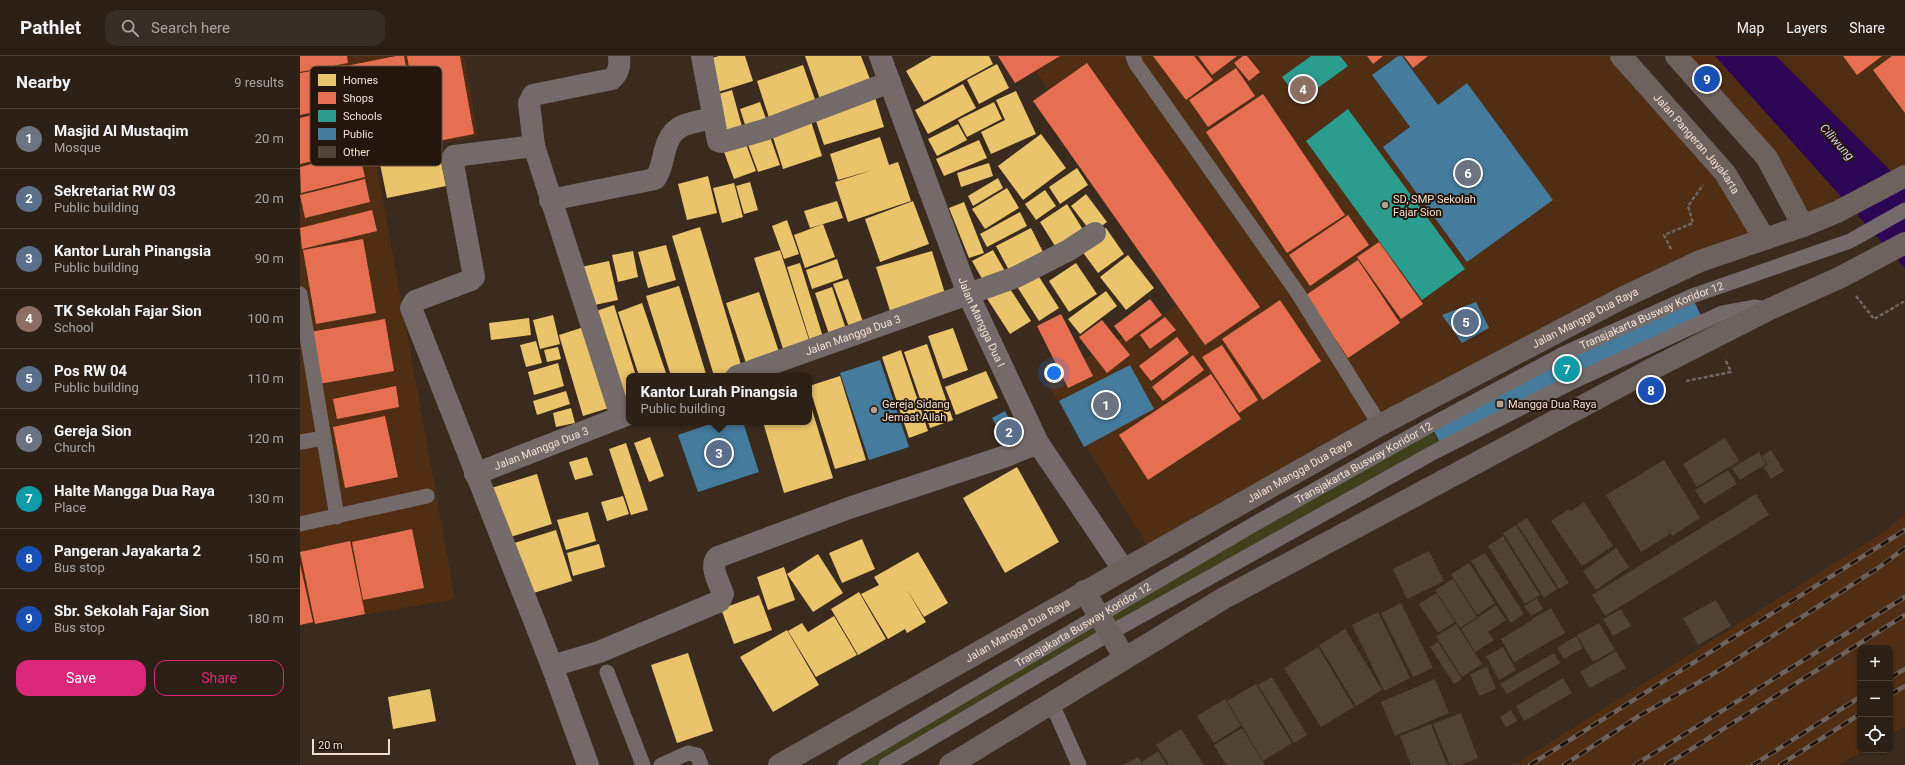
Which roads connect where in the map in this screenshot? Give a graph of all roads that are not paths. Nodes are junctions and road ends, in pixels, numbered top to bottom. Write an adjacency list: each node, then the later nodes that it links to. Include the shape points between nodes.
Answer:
1 (619, 56): 9 (street, via 618,73 612,79 533,95 529,103)
2 (702, 56): 8 (street)
3 (880, 56): 7 (street, Jalan Mangga Dua I)
4 (1133, 56): 22 (lane, via 1136,64 1297,292)
5 (1621, 56): 15 (main road, Jalan Pangeran Jayakarta, via 1724,173)
6 (1676, 56): 13 (main road, via 1767,158)
7 (890, 82): 8 (street, via 726,142 718,140); 18 (street, Jalan Mangga Dua I)
8 (713, 118): 11 (street, via 683,125 672,132 661,170 655,179)
9 (534, 146): 11 (street); 26 (street, via 454,156 452,159 474,277 412,304)
10 (1905, 176): 13 (main road, Jalan Mangga Dua Raya, via 1837,212)
11 (550, 200): 21 (street)
12 (1905, 210): 32 (lane, Transjakarta Busway Koridor 12, via 1850,241 1692,296 1565,352 1256,523)
13 (1803, 226): 15 (main road, Jalan Mangga Dua Raya)
14 (1095, 233): 18 (street, Jalan Mangga Dua 3, via 1069,250 1016,277)
15 (1764, 238): 22 (main road, Jalan Mangga Dua Raya, via 1700,261 1624,297)
16 (1905, 243): 19 (main road)
17 (300, 294): 23 (lane)
18 (968, 294): 20 (street, Jalan Mangga Dua 3); 25 (street, Jalan Mangga Dua I)
19 (1770, 309): 32 (lane, via 1754,307 1722,313 1570,383); 33 (main road, via 1650,370 1224,598)
20 (745, 373)
21 (625, 416): 26 (street, Jalan Mangga Dua 3)
22 (1380, 425): 30 (main road, Jalan Mangga Dua Raya)
23 (324, 438): 24 (lane); 28 (lane)
24 (300, 442)
25 (1038, 443): 30 (street, Jalan Mangga Dua I); 34 (street, via 849,508 718,557 713,565 723,594 720,601 599,652)
26 (475, 474): 34 (street)
27 (427, 496): 28 (lane)
28 (337, 518): 29 (lane)
29 (300, 524)
30 (1123, 569): 31 (main road, Jalan Mangga Dua Raya)
31 (1084, 592): 32 (main road); 41 (main road, Jalan Mangga Dua Raya)
32 (1104, 625): 33 (main road); 42 (lane, Transjakarta Busway Koridor 12); 43 (lane)
33 (1125, 658): 36 (main road)
34 (552, 666): 37 (street)
35 (606, 672): 38 (lane)
36 (1052, 704): 44 (main road); 45 (lane)
37 (588, 765)
38 (643, 765)
39 (661, 765): 40 (lane, via 688,753 697,755)
40 (701, 765)
41 (779, 765)
42 (845, 765)
43 (886, 765)
44 (950, 765)
45 (1079, 765)

